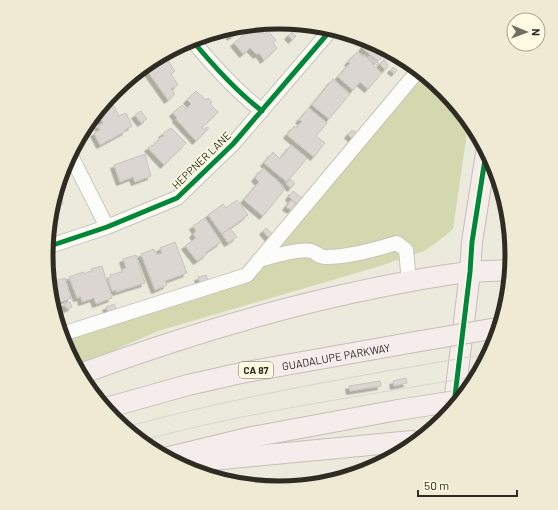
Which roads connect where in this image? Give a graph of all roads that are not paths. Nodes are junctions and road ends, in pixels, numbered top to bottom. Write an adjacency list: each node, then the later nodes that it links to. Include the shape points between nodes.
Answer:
1 (327, 34): 4 (street, HEPPNER LANE)
2 (196, 45): 4 (street, via 221,73)
3 (415, 74): 9 (street)
4 (262, 111): 7 (street, HEPPNER LANE, via 233,144 177,198)
5 (73, 161): 7 (street)
6 (485, 161): 11 (highway)
7 (107, 227): 8 (street, HEPPNER LANE)
8 (53, 245)
9 (259, 260): 12 (street, via 310,251 322,257 346,256 397,243 406,250); 14 (street, via 247,275)
10 (505, 270): 11 (highway)
11 (470, 272): 12 (highway); 16 (highway)
12 (410, 282): 15 (highway, via 331,297 233,322)
13 (493, 329): 18 (highway, GUADALUPE PARKWAY / CA 87, bridge, via 241,373)
14 (67, 332)
15 (86, 372)
16 (455, 397)
17 (451, 402): 20 (highway, bridge, via 252,437)
18 (111, 407)
19 (404, 442): 20 (highway, via 212,460)
20 (177, 454)

